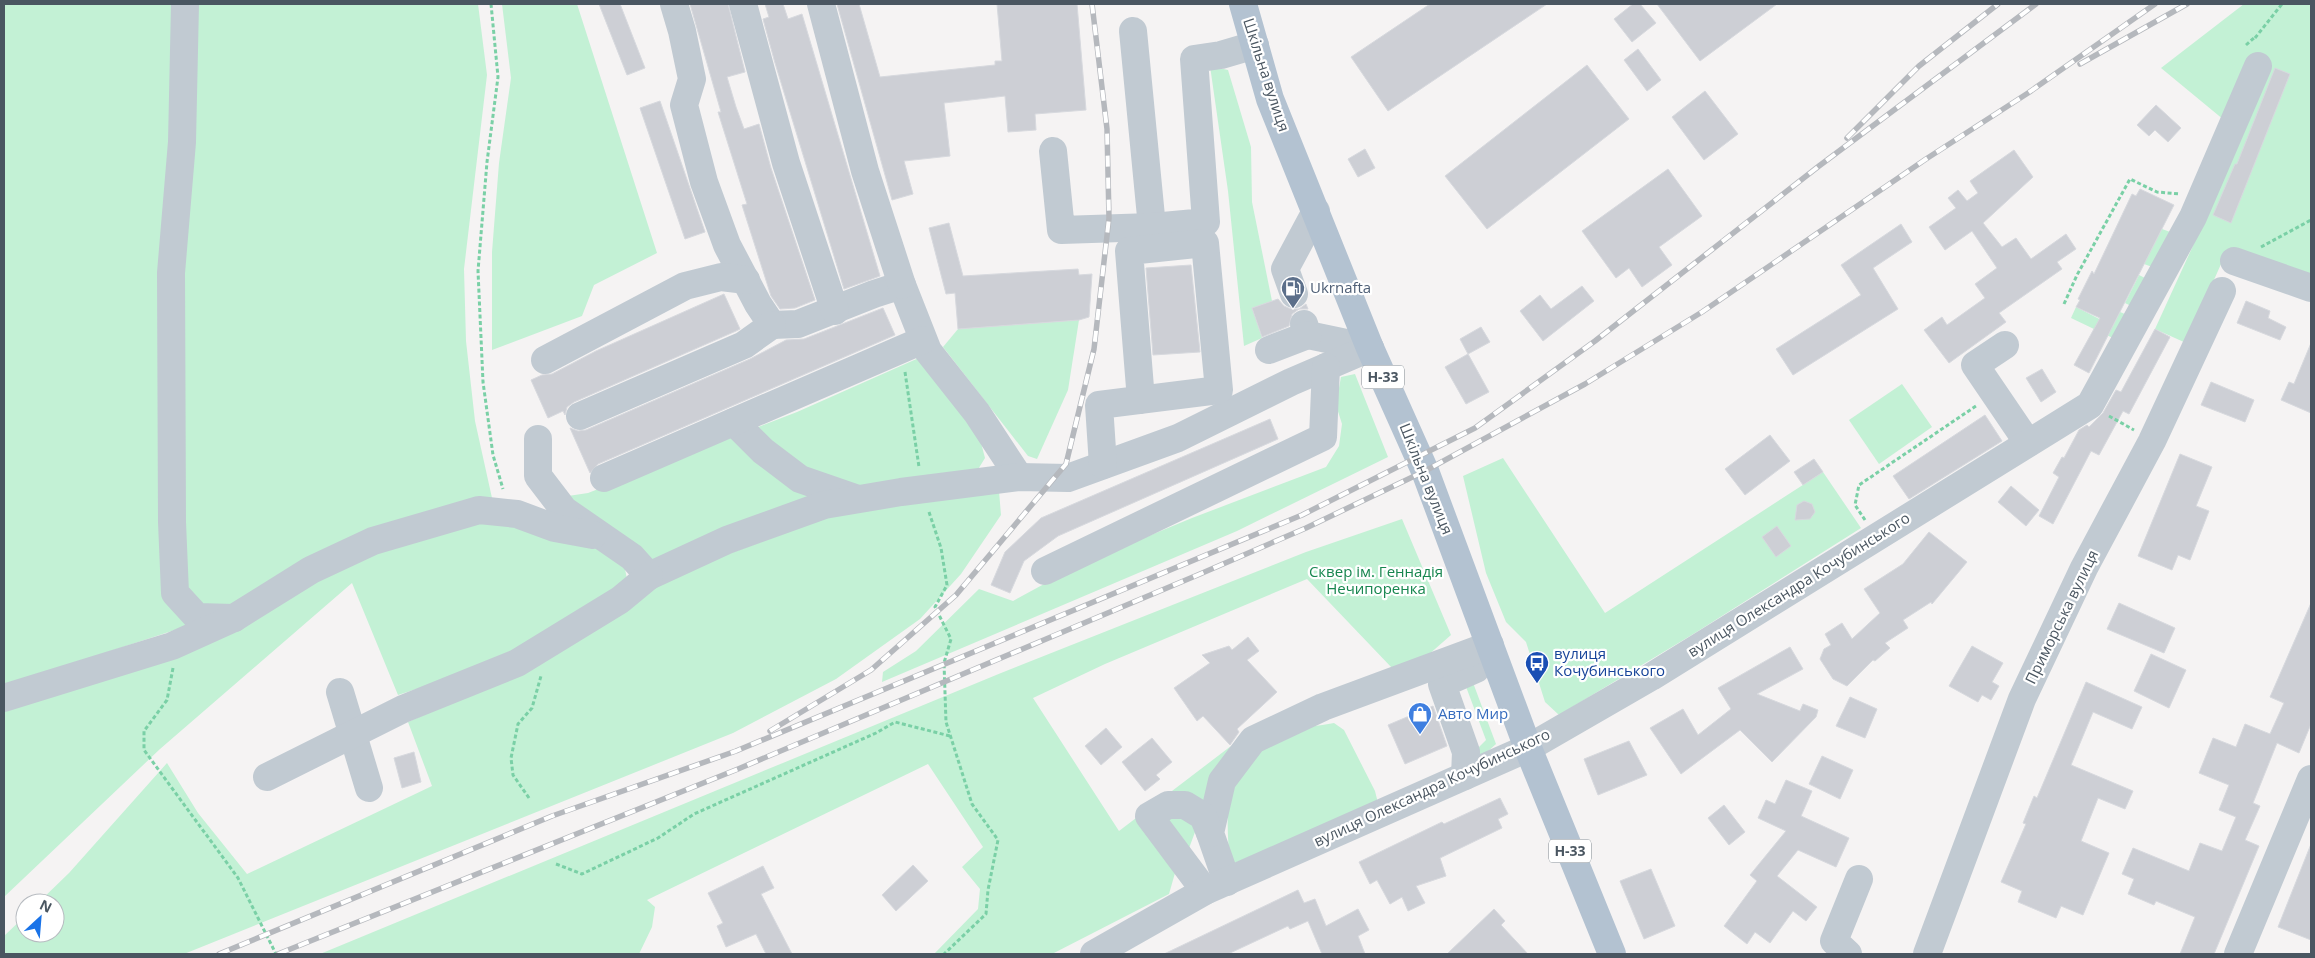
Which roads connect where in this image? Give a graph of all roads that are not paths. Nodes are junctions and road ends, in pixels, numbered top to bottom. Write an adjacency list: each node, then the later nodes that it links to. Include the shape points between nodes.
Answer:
1 (185, 4): 38 (street, via 182,142 172,273 170,396 175,593 197,617)
2 (674, 4): 13 (street, via 692,79 684,105 704,182 727,245)
3 (743, 4): 18 (street, via 786,163)
4 (821, 4): 14 (street, via 865,171)
5 (1243, 4): 7 (main road, Шкільна вулиця / Н-33)
6 (1132, 31): 11 (street)
7 (1255, 44): 10 (main road, Шкільна вулиця / Н-33, via 1270,99); 11 (street, via 1221,55 1194,59 1206,222)
8 (2251, 60): 30 (street, вулиця Олександра Кочубинського, via 2193,217 2090,405)
9 (1054, 151): 11 (street, via 1061,230)
10 (1316, 211): 17 (street, via 1284,269); 22 (main road, Шкільна вулиця / Н-33)
11 (1152, 227)
12 (2234, 261): 15 (street)
13 (746, 280): 19 (street); 24 (street, via 721,277 684,286)
14 (902, 285): 18 (street); 20 (street)
15 (2311, 288)
16 (2222, 291): 54 (street, Приморська вулиця, via 2152,440 2084,568 2022,699)
17 (1294, 294)
18 (835, 311): 19 (street, via 798,324)
19 (772, 325): 27 (street, via 744,345)
20 (913, 344): 28 (street); 32 (street, via 928,351 977,413)
21 (2005, 345): 30 (street, via 1975,365)
22 (1370, 348): 23 (street, via 1306,329); 25 (street); 39 (main road, Шкільна вулиця / Н-33, via 1425,471)
23 (1269, 350)
24 (545, 360)
25 (1326, 367): 31 (street, via 1178,438); 36 (street, via 1323,437)
26 (1141, 400): 26 (street, via 1219,390 1205,243 1129,251); 31 (street, via 1099,406)
27 (580, 416)
28 (734, 422): 33 (street); 34 (street, via 800,479)
29 (538, 439): 35 (street, via 538,476 564,510)
30 (2028, 443): 43 (street, вулиця Олександра Кочубинського, via 1651,677)
31 (1103, 465): 32 (street, via 1068,478)
32 (1018, 477): 34 (street)
33 (604, 478)
34 (859, 500): 37 (street, via 824,506 727,540)
35 (608, 541): 37 (street, via 632,556); 38 (street, via 588,533 555,528 517,514 479,510 373,541 311,570)
36 (1045, 570)
37 (649, 576): 42 (street, via 620,600 517,664 403,709)
38 (234, 618): 41 (street, via 172,646)
39 (1493, 653): 43 (main road, Шкільна вулиця / Н-33); 44 (street, via 1442,684 1466,752); 48 (street, via 1323,707 1253,740 1222,781)
40 (340, 692): 42 (street)
41 (4, 698)
42 (354, 734): 45 (street); 47 (street)
43 (1528, 748): 44 (street, вулиця Олександра Кочубинського); 52 (main road, Шкільна вулиця / Н-33)
44 (1465, 776): 50 (street, вулиця Олександра Кочубинського)
45 (267, 777)
46 (2311, 779): 55 (street)
47 (370, 788)
48 (1210, 833): 50 (street); 50 (street, via 1203,816 1185,805 1168,805 1149,816)
49 (1858, 879): 53 (street, via 1834,941)
50 (1216, 886): 51 (street, вулиця Олександра Кочубинського)
51 (1094, 954)
52 (1612, 954)
53 (1848, 954)
54 (1927, 954)
55 (2238, 954)

